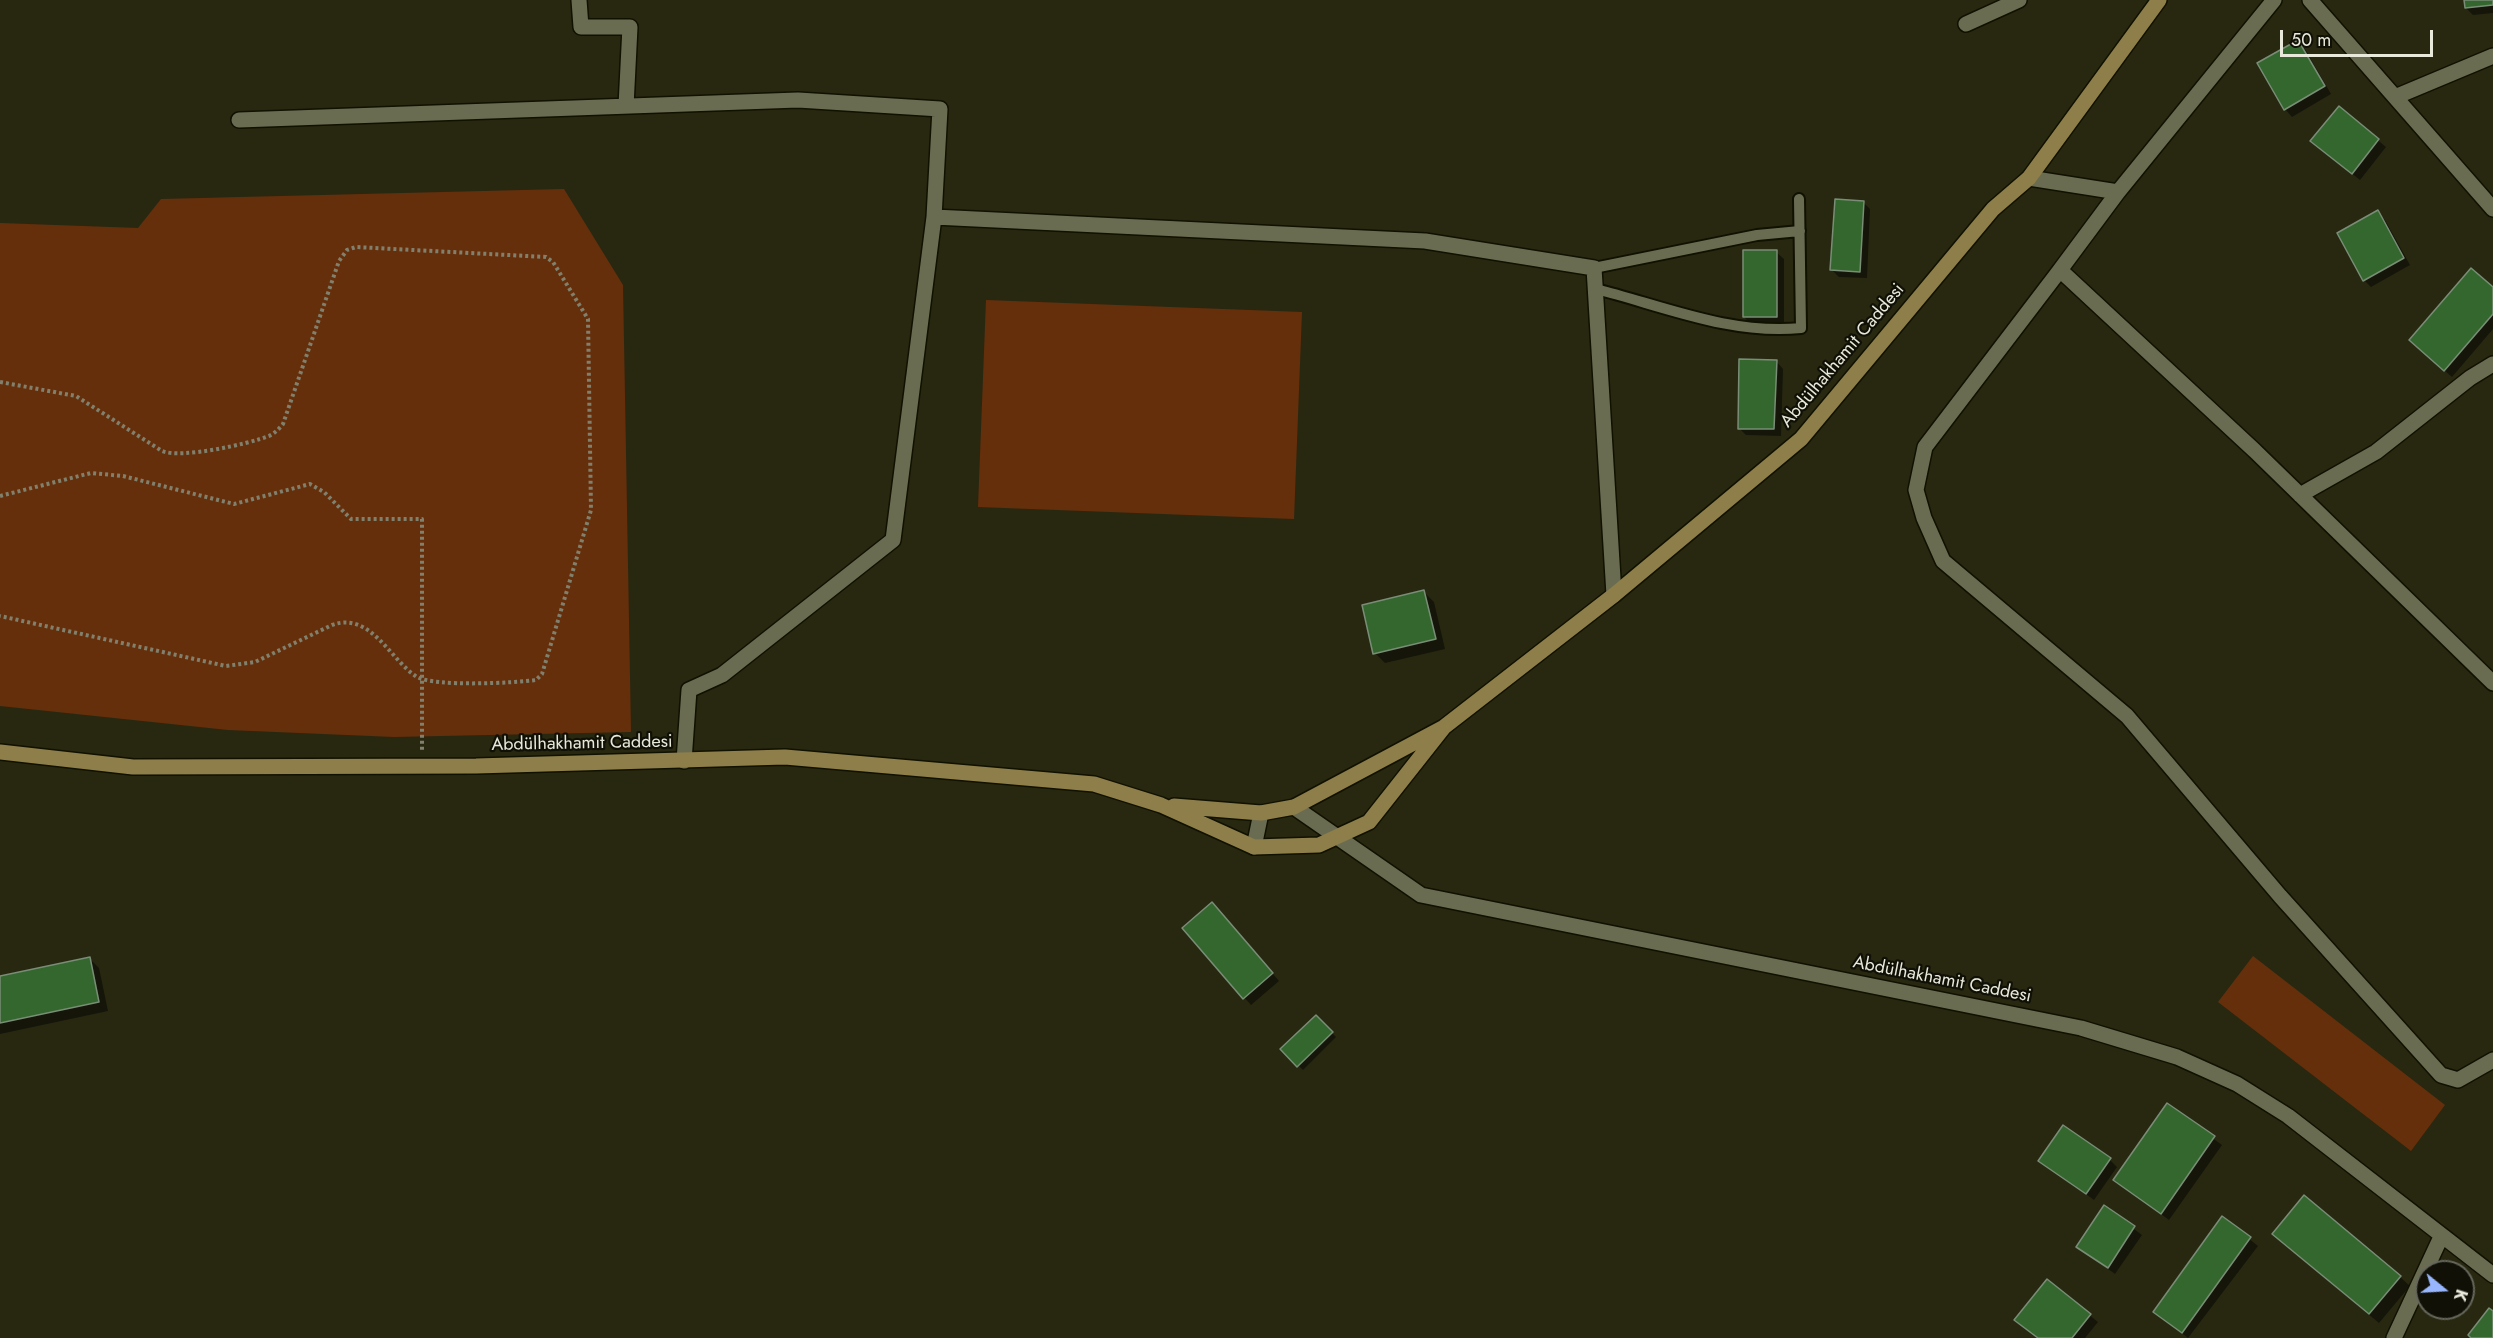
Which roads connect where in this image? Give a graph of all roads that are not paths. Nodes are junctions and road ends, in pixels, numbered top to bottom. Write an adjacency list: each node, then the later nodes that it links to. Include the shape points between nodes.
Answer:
1 (579, 0): 9 (street, via 581,27 630,27)
2 (2019, 0): 6 (street)
3 (2159, 0): 11 (main road, Abdülhakhamit Caddesi)
4 (2274, 0): 12 (street)
5 (2310, 0): 8 (street)
6 (1966, 24)
7 (2493, 56): 8 (street)
8 (2395, 97): 14 (street)
9 (626, 106): 10 (street); 15 (street, via 798,100 940,109)
10 (239, 120)
11 (2029, 178): 12 (street); 22 (main road, Abdülhakhamit Caddesi, via 1993,209 1801,439)
12 (2118, 192): 18 (street)
13 (1799, 199): 16 (lane)
14 (2493, 209)
15 (933, 217): 17 (street, via 1425,241); 26 (street, via 893,540 722,675 689,690)
16 (1800, 231): 17 (lane, via 1756,235); 19 (lane, via 1801,328 1766,330 1734,326)
17 (1594, 268): 19 (street)
18 (2060, 270): 21 (street); 32 (street, via 1925,447 1916,490 1942,561 2127,716 2280,897 2441,1075 2458,1080)
19 (1596, 289): 22 (street)
20 (2493, 364): 21 (street, via 2376,452)
21 (2300, 495): 23 (street)
22 (1614, 595): 24 (main road, Abdülhakhamit Caddesi)
23 (2493, 683)
24 (1444, 727): 28 (main road, Abdülhakhamit Caddesi); 30 (main road, Abdülhakhamit Caddesi, via 1369,822)
25 (0, 752): 26 (main road, Abdülhakhamit Caddesi, via 133,767)
26 (684, 761): 27 (main road, Abdülhakhamit Caddesi, via 785,757 1094,784)
27 (1161, 805): 29 (main road, Abdülhakhamit Caddesi); 31 (main road, Abdülhakhamit Caddesi)
28 (1294, 807): 29 (main road, Abdülhakhamit Caddesi); 30 (street, Abdülhakhamit Caddesi)
29 (1261, 813): 31 (street)
30 (1335, 838): 31 (main road, Abdülhakhamit Caddesi, via 1319,845); 33 (street, Abdülhakhamit Caddesi, via 1421,895 2081,1028 2177,1057 2237,1084 2288,1116)
31 (1254, 847)
32 (2493, 1060)
33 (2441, 1237): 34 (street, Abdülhakhamit Caddesi); 35 (street)
34 (2493, 1275)
35 (2394, 1338)

